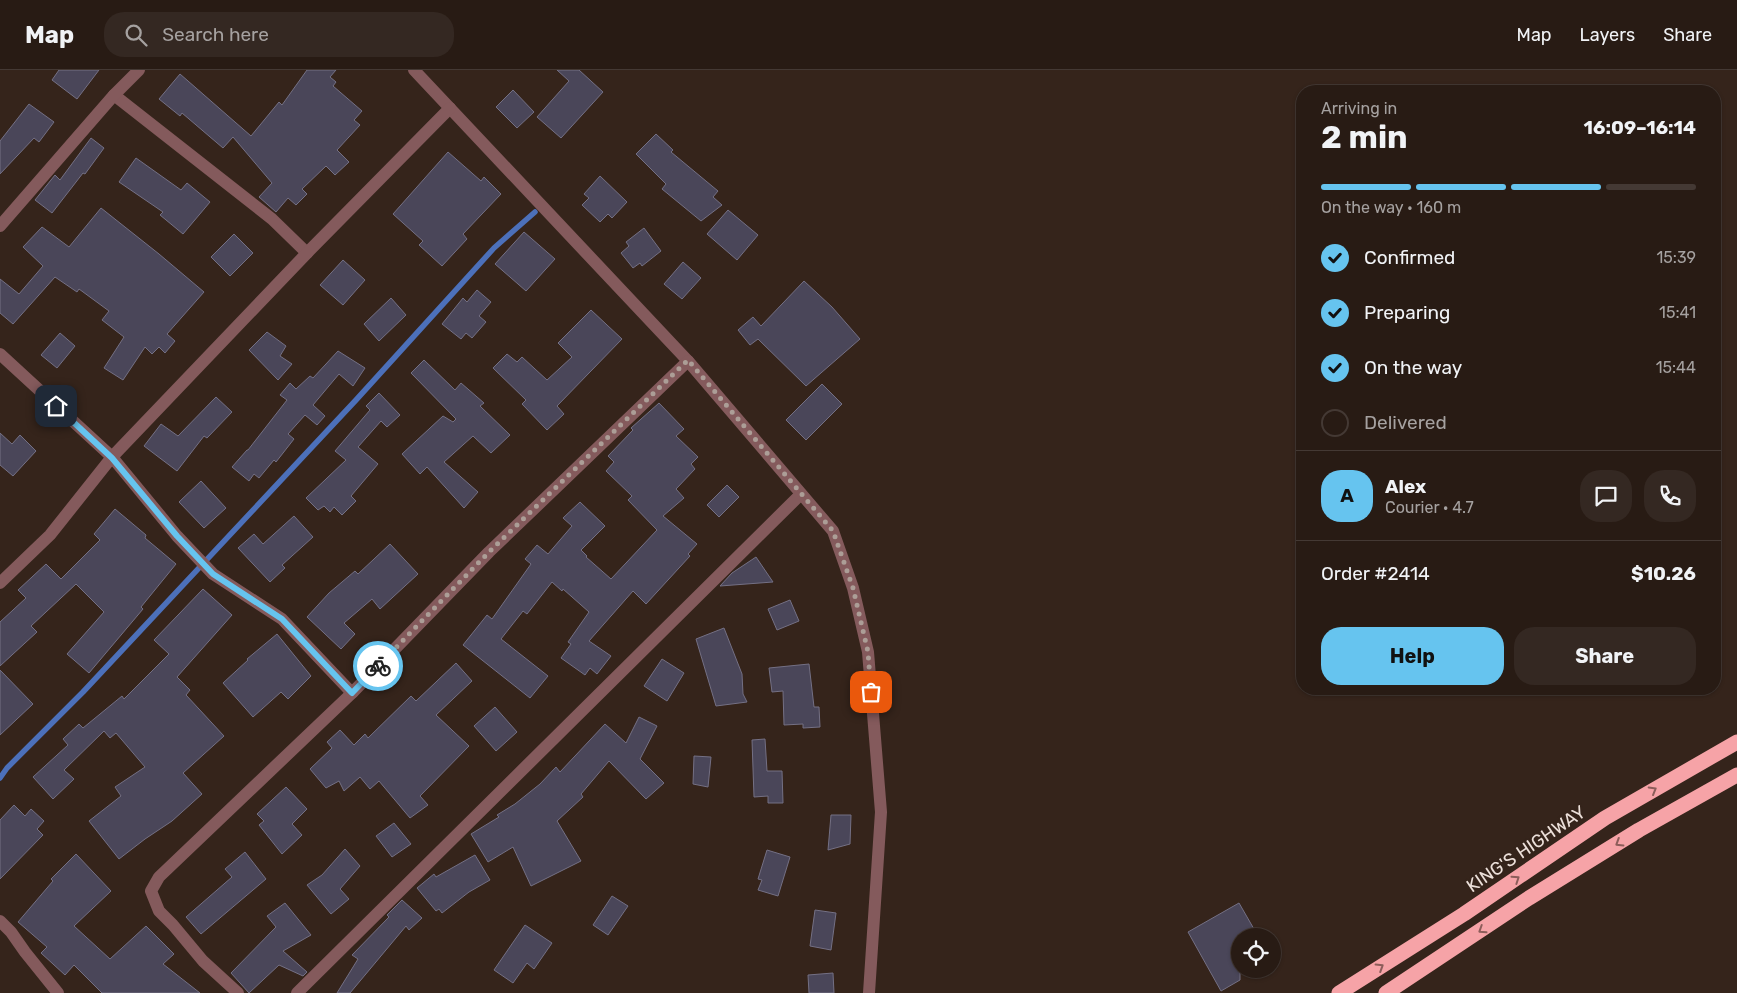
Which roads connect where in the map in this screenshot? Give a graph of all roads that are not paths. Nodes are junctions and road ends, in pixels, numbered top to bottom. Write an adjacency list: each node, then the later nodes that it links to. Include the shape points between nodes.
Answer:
1 (139, 70): 3 (street)
2 (414, 70): 4 (street)
3 (114, 95): 5 (street); 6 (street, via 272,219)
4 (450, 108): 6 (street); 8 (street)
5 (0, 226)
6 (306, 253): 9 (street)
7 (0, 354): 9 (street)
8 (688, 360): 10 (street); 12 (street, via 489,552)
9 (112, 458): 11 (street, via 50,535); 12 (street, via 213,574 282,619)
10 (801, 494): 18 (street); 19 (street, via 833,531 853,588 868,652 882,812)
11 (0, 582)
12 (352, 693): 17 (street, via 153,884 151,891 159,912 203,961)
13 (1737, 742): 20 (highway, KING'S HIGHWAY, one-way to 13, via 1606,818)
14 (1737, 775): 21 (highway, one-way to 21, via 1529,898)
15 (0, 922): 16 (street)
16 (58, 993)
17 (238, 993)
18 (297, 993)
19 (868, 993)
20 (1339, 993)
21 (1386, 993)

